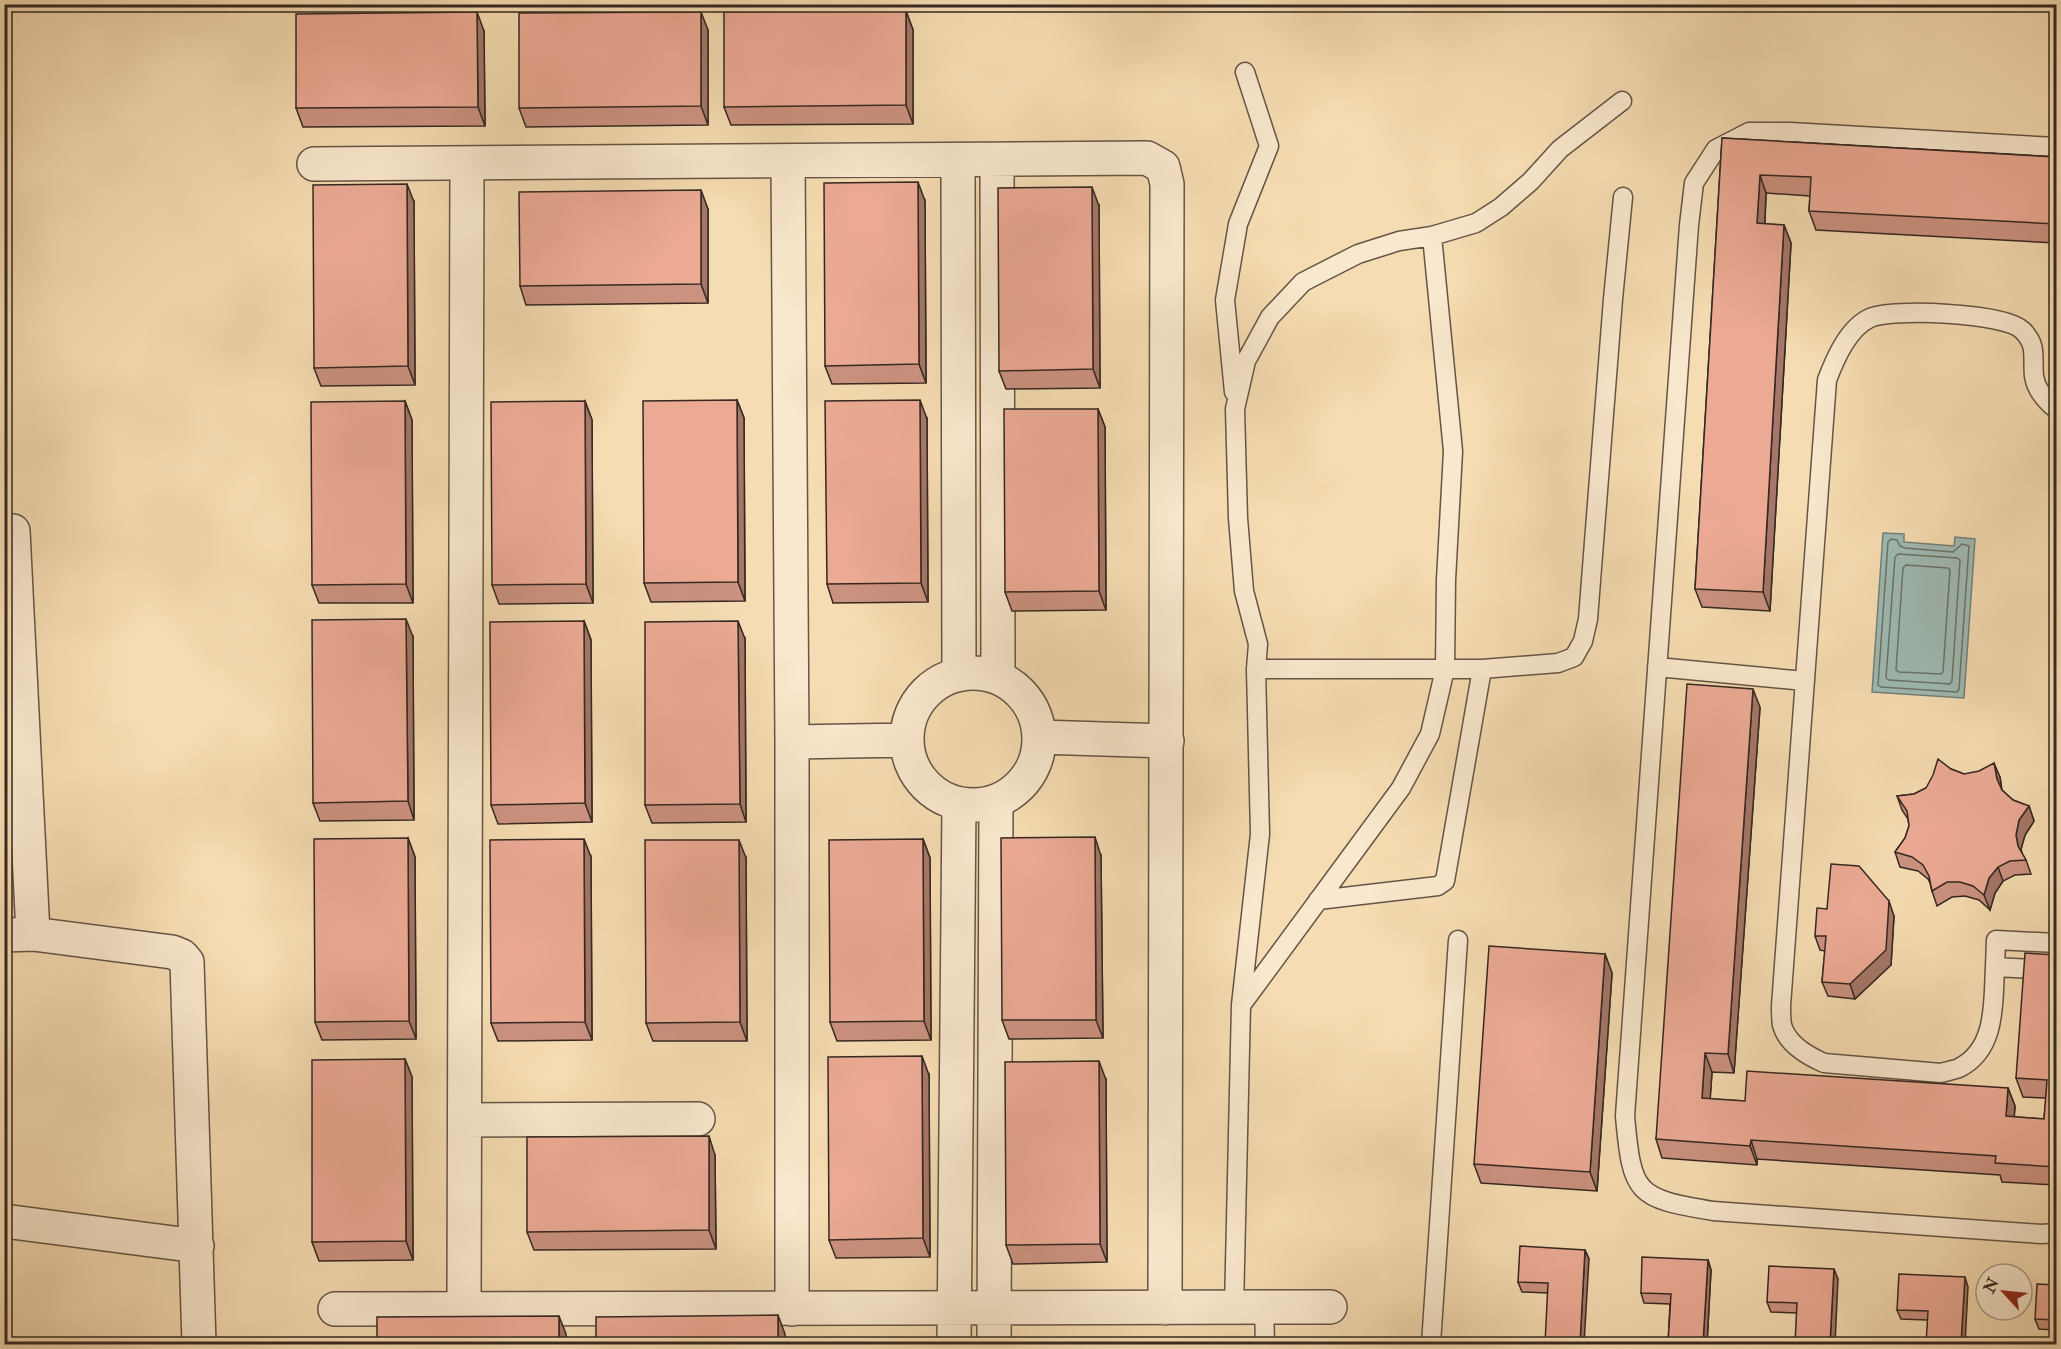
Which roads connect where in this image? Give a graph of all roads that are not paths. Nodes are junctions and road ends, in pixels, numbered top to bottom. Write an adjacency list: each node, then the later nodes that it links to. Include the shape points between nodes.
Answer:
1 (1245, 72): 11 (lane, via 1269,146 1238,224 1225,300)
2 (1622, 101): 10 (lane, via 1560,149 1501,207 1476,223)
3 (2056, 147): 14 (lane, via 1749,132 1716,149 1694,183 1689,225)
4 (958, 160): 5 (street); 6 (street); 18 (street)
5 (997, 160): 19 (street); 23 (street, via 1147,158 1163,166 1167,184)
6 (788, 161): 7 (street); 24 (street)
7 (467, 163): 8 (street); 34 (street)
8 (314, 164)
9 (1623, 197): 17 (lane, via 1584,641 1574,657 1558,663)
10 (1432, 236): 11 (lane, via 1358,254 1303,282 1270,317 1246,361); 16 (lane, via 1453,451)
11 (1235, 409): 15 (lane, via 1238,518 1244,591 1258,644)
12 (2056, 409): 20 (lane, via 2044,400 2034,378 2031,342 2021,328 2005,321 1893,312 1869,318 1849,336 1836,355 1827,380)
13 (13, 531): 28 (street)
14 (1657, 667): 20 (lane); 37 (lane, via 1625,1116 1634,1176 1643,1191 1667,1202 1713,1211)
15 (1256, 669): 16 (lane); 33 (lane, via 1260,834)
16 (1445, 669): 17 (lane); 27 (lane, via 1430,734 1401,788)
17 (1482, 669): 27 (lane, via 1445,881 1438,886)
18 (959, 674): 19 (street, via 979,672); 22 (street, via 938,682 921,697 910,718)
19 (998, 677): 21 (street, via 1028,701)
20 (1805, 681): 31 (lane, via 1781,1006 1783,1027 1793,1043 1824,1063 1941,1073 1960,1067 1986,1040 1992,1022)
21 (1039, 737): 23 (street); 25 (street, via 1028,776 1014,791)
22 (907, 740): 24 (street); 26 (street, via 911,762 922,782 939,796)
23 (1167, 741): 42 (street)
24 (792, 742): 46 (street)
25 (996, 801): 26 (street); 41 (street)
26 (959, 804): 40 (street)
27 (1318, 900): 33 (lane)
28 (19, 934): 38 (street, via 172,952 187,962)
29 (1458, 940): 51 (lane)
30 (2056, 943): 31 (lane, via 1996,940)
31 (1995, 967): 32 (lane)
32 (2056, 970)
33 (1241, 1005): 39 (lane)
34 (465, 1119): 35 (street); 45 (street)
35 (698, 1119)
36 (4, 1221): 38 (street)
37 (2056, 1233)
38 (197, 1246): 47 (street)
39 (1249, 1307): 42 (street); 43 (street); 50 (lane)
40 (954, 1308): 41 (street); 46 (street); 48 (street)
41 (994, 1308): 42 (street); 49 (street)
42 (1166, 1308)
43 (1330, 1308)
44 (335, 1309): 45 (street)
45 (464, 1309): 46 (street)
46 (792, 1309)
47 (199, 1344)
48 (954, 1344)
49 (994, 1344)
50 (1265, 1344)
51 (1431, 1344)

